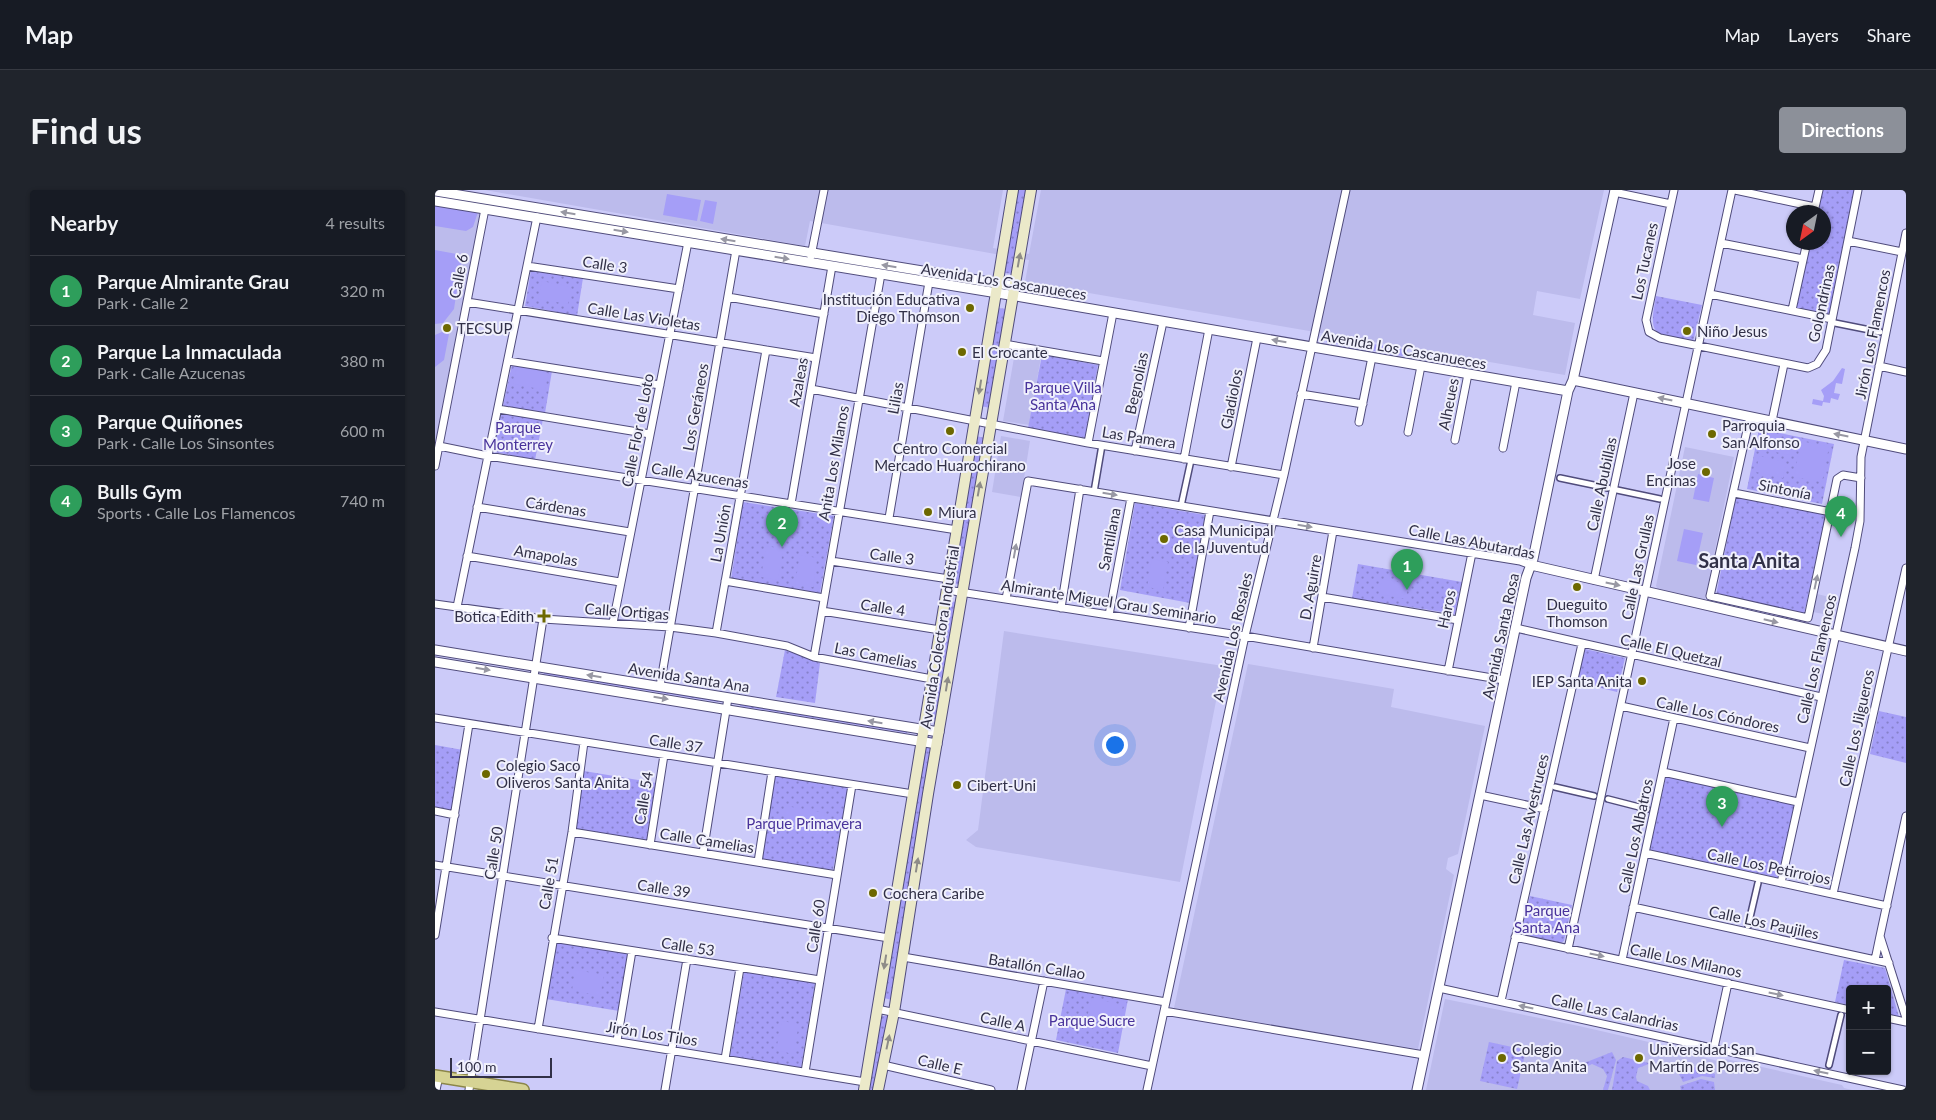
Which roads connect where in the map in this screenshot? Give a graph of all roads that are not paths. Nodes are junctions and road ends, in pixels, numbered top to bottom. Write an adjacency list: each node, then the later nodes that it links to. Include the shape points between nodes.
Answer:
1 (823, 190): 25 (street)
2 (1013, 190): 31 (main road, Avenida Colectora Industrial)
3 (1031, 190): 33 (main road, Avenida Colectora Industrial, one-way to 3)
4 (1346, 190): 49 (street, Avenida Los Rosales)
5 (1674, 190): 13 (street, Los Tucanes)
6 (1733, 190): 14 (street); 21 (street, Calle Las Grullas)
7 (1819, 190): 15 (street)
8 (1858, 190): 19 (street, Golondrinas)
9 (435, 191): 11 (street, Avenida Los Cascanueces)
10 (1615, 191): 13 (street); 61 (street, Avenida Santa Rosa)
11 (447, 195): 12 (street, Avenida Los Cascanueces); 16 (street, Avenida Los Cascanueces); 25 (street, Avenida Los Cascanueces, one-way to 11)
12 (435, 201)
13 (1671, 204): 50 (street, Los Tucanes, via 1646,320 1647,328 1653,335)
14 (1794, 205)
15 (1815, 205)
16 (485, 209): 17 (street, Avenida Los Cascanueces); 36 (street, Calle 6)
17 (537, 217): 20 (street, Avenida Los Cascanueces, one-way to 20); 27 (street)
18 (1906, 233): 24 (street, Jirón Los Flamencos)
19 (1848, 241): 24 (street); 41 (street, Golondrinas)
20 (688, 242): 22 (street, Avenida Los Cascanueces); 32 (street, Calle Flor de Loto)
21 (1721, 242): 26 (street); 34 (street, Calle Las Grullas)
22 (736, 250): 25 (street, Avenida Los Cascanueces, one-way to 25); 35 (street, Los Geráneos)
23 (1805, 250): 26 (street)
24 (1902, 252): 58 (street, Jirón Los Flamencos)
25 (810, 258): 28 (street, Avenida Los Cascanueces); 31 (street, Avenida Los Cascanueces, one-way to 25)
26 (1803, 259): 38 (street)
27 (527, 266): 32 (street, Calle 3); 37 (street)
28 (832, 266): 29 (street, Avenida Los Cascanueces); 40 (street, Azaleas)
29 (881, 274): 30 (street, Avenida Los Cascanueces); 68 (street, Anita Los Milanos)
30 (929, 282): 31 (street, Avenida Los Cascanueces); 71 (street, Lilias)
31 (997, 288): 33 (street, Avenida Los Cascanueces); 74 (main road, Avenida Colectora Industrial, one-way to 74)
32 (679, 289): 45 (street, Calle Flor de Loto)
33 (1014, 291): 39 (street, Avenida Los Cascanueces); 48 (main road, Avenida Colectora Industrial)
34 (1710, 294): 38 (street); 50 (street, Calle Las Grullas)
35 (728, 296): 40 (street); 47 (street, Los Geráneos)
36 (467, 302): 37 (street, Calle Las Violetas); 84 (street, Calle 6)
37 (518, 310): 45 (street, Calle Las Violetas); 54 (street)
38 (1792, 310): 41 (street)
39 (1113, 313): 42 (street, Avenida Los Cascanueces); 55 (street)
40 (824, 314): 53 (street, Azaleas)
41 (1834, 321): 44 (street); 56 (street, Golondrinas, via 1820,361 1810,368)
42 (1163, 322): 43 (street, Avenida Los Cascanueces); 87 (street, Begnolias)
43 (1209, 329): 46 (street, Avenida Los Cascanueces); 89 (street)
44 (1881, 332)
45 (670, 334): 47 (street, Calle Las Violetas); 63 (street, Calle Flor de Loto)
46 (1257, 338): 49 (street, Avenida Los Cascanueces, one-way to 46); 91 (street, Gladiolos)
47 (720, 343): 51 (street, Calle Las Violetas); 96 (street, Los Geráneos)
48 (1004, 344): 55 (street); 77 (main road, Avenida Colectora Industrial)
49 (1312, 347): 52 (street, Avenida Los Cascanueces); 67 (street, Avenida Los Rosales)
50 (1699, 347): 56 (street); 70 (street, Calle Las Grullas)
51 (766, 350): 53 (street, Calle Las Violetas); 102 (street, La Unión)
52 (1372, 357): 57 (street, Avenida Los Cascanueces); 69 (street)
53 (816, 358): 64 (street, Azaleas)
54 (508, 361): 63 (street); 72 (street)
55 (1103, 362): 82 (street)
56 (1784, 364): 75 (street)
57 (1421, 366): 60 (street, Avenida Los Cascanueces); 78 (street)
58 (1879, 366): 59 (street); 81 (street, Jirón Los Flamencos)
59 (1906, 372)
60 (1468, 374): 62 (street, Avenida Los Cascanueces); 80 (street, Alheues)
61 (1573, 380): 65 (street, Avenida Santa Rosa); 66 (street)
62 (1516, 382): 65 (street, Avenida Los Cascanueces); 85 (street)
63 (660, 385): 79 (street, Calle Flor de Loto)
64 (811, 389): 68 (street); 105 (street, Azaleas)
65 (1568, 391): 119 (street, Avenida Santa Rosa)
66 (1634, 393): 70 (street, one-way to 66); 122 (street, Calle Abubillas)
67 (1301, 394): 69 (street); 92 (street, Avenida Los Rosales)
68 (858, 398): 71 (street); 108 (street, Anita Los Milanos)
69 (1363, 404): 76 (street)
70 (1687, 404): 73 (street); 127 (street, Calle Las Grullas)
71 (907, 407): 74 (street); 111 (street, Lilias)
72 (497, 410): 79 (street); 88 (street)
73 (1750, 417): 75 (street); 101 (street)
74 (975, 420): 77 (street); 113 (main road, Avenida Colectora Industrial)
75 (1772, 421): 81 (street, one-way to 75)
76 (1359, 422)
77 (990, 424): 82 (street, Las Pamera); 126 (main road, Avenida Colectora Industrial, one-way to 77)
78 (1408, 432)
79 (650, 434): 95 (street, Calle Flor de Loto)
80 (1455, 440)
81 (1864, 440): 86 (street); 94 (street, Calle Los Flamencos)
82 (1088, 443): 83 (street, Las Pamera)
83 (1102, 445): 87 (street, Las Pamera); 100 (street)
84 (439, 446): 88 (street, Calle Azucenas); 90 (street, Calle 6)
85 (1503, 448)
86 (1906, 449)
87 (1135, 451): 89 (street, Las Pamera)
88 (488, 456): 95 (street, Calle Azucenas); 107 (street)
89 (1187, 459): 91 (street, Las Pamera); 106 (street)
90 (435, 466)
91 (1231, 467): 92 (street, Las Pamera)
92 (1284, 475): 112 (street, Avenida Los Rosales)
93 (1560, 478): 97 (street)
94 (1861, 478): 110 (street, via 1839,476); 145 (street, Calle Los Flamencos, via 1855,548)
95 (641, 480): 96 (street, Calle Azucenas); 115 (street, Calle Flor de Loto)
96 (694, 488): 102 (street, Calle Azucenas); 139 (street, Los Geráneos)
97 (1608, 488)
98 (1080, 489): 100 (street, Calle Las Abutardas); 130 (street, Calle Las Abutardas, one-way to 98, via 1028,481); 133 (street)
99 (1617, 490): 104 (street)
100 (1094, 492): 103 (street, Calle Las Abutardas, one-way to 103)
101 (1734, 493): 110 (street, Sintonía); 110 (street, one-way to 110, via 1710,596 1808,618)
102 (741, 495): 105 (street, Calle Azucenas); 123 (street, La Unión)
103 (1131, 498): 106 (street, Calle Las Abutardas); 135 (street, Santillana)
104 (1660, 499)
105 (791, 504): 108 (street, Calle Azucenas)
106 (1181, 506): 109 (street, Calle Las Abutardas)
107 (477, 507): 115 (street, Cárdenas); 117 (street)
108 (839, 510): 111 (street, Calle Azucenas); 118 (street, Anita Los Milanos)
109 (1210, 511): 112 (street, Calle Las Abutardas); 140 (street)
110 (1831, 512)
111 (889, 518): 113 (street, Calle Azucenas)
112 (1273, 521): 114 (street, Calle Las Abutardas, one-way to 114); 144 (street, Avenida Los Rosales)
113 (957, 530): 121 (main road, Avenida Colectora Industrial)
114 (1333, 530): 116 (street, Calle Las Abutardas); 128 (street, D. Aguirre)
115 (630, 532): 124 (street, Calle Flor de Loto)
116 (1472, 553): 119 (street, Calle Las Abutardas); 137 (street, Haros)
117 (467, 556): 124 (street, Amapolas); 132 (street)
118 (831, 561): 121 (street, Calle 3); 129 (street, Anita Los Milanos)
119 (1531, 565): 122 (street, Calle Las Abutardas); 141 (street, Avenida Santa Rosa)
120 (1906, 568): 147 (street, Calle Los Jilgueros)
121 (949, 578): 125 (main road, Avenida Colectora Industrial)
122 (1594, 580): 127 (street, Calle Las Abutardas, one-way to 127)
123 (725, 581): 129 (street); 143 (street, La Unión)
124 (620, 582): 138 (street, Calle Flor de Loto)
125 (947, 590): 126 (street, Almirante Miguel Grau Seminario); 142 (main road, Avenida Colectora Industrial)
126 (962, 592): 130 (street, Almirante Miguel Grau Seminario); 168 (main road, Avenida Colectora Industrial, one-way to 126)
127 (1646, 592): 145 (street, Calle Las Abutardas, one-way to 145); 151 (street, Calle Las Grullas)
128 (1322, 597): 137 (street); 148 (street, D. Aguirre)
129 (824, 598): 134 (street, Anita Los Milanos)
130 (1006, 599): 133 (street, Almirante Miguel Grau Seminario)
131 (435, 604): 132 (street, Calle Ortigas)
132 (457, 607): 136 (street, Calle Ortigas)
133 (1061, 608): 135 (street, Almirante Miguel Grau Seminario)
134 (822, 611): 142 (street, Calle 4); 152 (street, Anita Los Milanos)
135 (1109, 615): 140 (street, Almirante Miguel Grau Seminario)
136 (543, 619): 138 (street, Calle Ortigas); 154 (street, Calle 50)
137 (1458, 620): 155 (street, Haros)
138 (613, 623): 139 (street, Calle Ortigas)
139 (670, 627): 143 (street, Calle Ortigas); 159 (street, Los Geráneos)
140 (1189, 628): 144 (street, Almirante Miguel Grau Seminario)
141 (1516, 628): 146 (street, Calle El Quetzal); 158 (street, Avenida Santa Rosa)
142 (940, 630): 157 (main road, Avenida Colectora Industrial)
143 (716, 633): 152 (street, Calle Ortigas, via 787,646)
144 (1245, 636): 148 (street, Almirante Miguel Grau Seminario); 226 (street, Avenida Los Rosales)
145 (1835, 636): 147 (street, Calle Las Abutardas); 160 (street, Calle Los Flamencos)
146 (1582, 644): 151 (street, Calle El Quetzal); 185 (street, Calle Las Avestruces)
147 (1887, 647): 150 (street, Calle Las Abutardas); 202 (street, Calle Los Jilgueros)
148 (1313, 648): 155 (street, Almirante Miguel Grau Seminario)
149 (435, 650): 154 (street, Avenida Santa Ana)
150 (1906, 651)
151 (1632, 655): 160 (street, Calle El Quetzal); 162 (street, Calle Las Grullas)
152 (814, 657): 157 (street, Las Camelias)
153 (435, 662): 156 (street, Avenida Santa Ana, one-way to 156)
154 (536, 666): 156 (street, Calle 50); 159 (street, Avenida Santa Ana, one-way to 154)
155 (1448, 670): 158 (street, Almirante Miguel Grau Seminario)
156 (535, 678): 163 (street, Avenida Santa Ana, one-way to 163); 169 (street, Calle 50)
157 (932, 679): 167 (main road, Avenida Colectora Industrial)
158 (1505, 680): 181 (street, Avenida Santa Rosa)
159 (660, 686): 161 (street, Avenida Santa Ana)
160 (1821, 697): 173 (street, Calle Los Flamencos)
161 (728, 698): 163 (street); 167 (street, Avenida Santa Ana, one-way to 161)
162 (1621, 706): 165 (street, Calle Los Cóndores); 213 (street, Calle Las Grullas)
163 (727, 709): 170 (street, Avenida Santa Ana); 175 (street)
164 (435, 718): 166 (street, Calle 37)
165 (1674, 718): 173 (street, Calle Los Cóndores); 177 (street, Calle Los Albatros)
166 (469, 724): 169 (street, Calle 37); 188 (street)
167 (923, 730): 168 (street, Avenida Santa Ana); 170 (main road, Avenida Colectora Industrial)
168 (939, 732): 172 (main road, Avenida Colectora Industrial)
169 (526, 733): 171 (street, Calle 37); 197 (street, Calle 50)
170 (921, 741): 172 (street, Avenida Santa Ana); 180 (main road, Avenida Colectora Industrial)
171 (584, 742): 174 (street, Calle 37); 190 (street, Calle 51)
172 (937, 744): 215 (main road, Avenida Colectora Industrial, one-way to 172)
173 (1810, 748): 184 (street, Calle Los Flamencos)
174 (664, 755): 175 (street, Calle 37); 191 (street, Calle 54)
175 (717, 763): 176 (street, Calle 37); 192 (street)
176 (772, 772): 178 (street, Calle 37); 194 (street)
177 (1663, 772): 184 (street); 193 (street, Calle Los Albatros)
178 (852, 785): 180 (street, Calle 37); 198 (street, Calle 60)
179 (1555, 787): 182 (street)
180 (913, 794): 212 (main road, Avenida Colectora Industrial)
181 (1480, 795): 185 (street); 224 (street, Avenida Santa Rosa)
182 (1594, 796)
183 (1608, 799): 186 (street)
184 (1798, 802): 199 (street, Calle Los Flamencos)
185 (1545, 809): 210 (street, Calle Las Avestruces)
186 (1647, 809)
187 (435, 812): 188 (street)
188 (455, 815): 196 (street)
189 (1906, 816): 203 (street)
190 (572, 832): 191 (street, Calle Camelias); 201 (street, Calle 51)
191 (650, 845): 192 (street, Calle Camelias)
192 (703, 853): 194 (street, Calle Camelias)
193 (1645, 853): 199 (street, Calle Los Petirrojos); 204 (street, Calle Los Albatros)
194 (758, 862): 198 (street, Calle Camelias)
195 (435, 865): 196 (street, Calle 39)
196 (446, 867): 197 (street, Calle 39); 205 (street)
197 (503, 875): 201 (street, Calle 39); 234 (street, Calle 50)
198 (837, 876): 207 (street, Calle 60)
199 (1781, 883): 202 (street, Calle Los Petirrojos)
200 (1758, 884): 206 (street)
201 (561, 885): 207 (street, Calle 39); 211 (street, Calle 51)
202 (1833, 894): 203 (street, Calle Los Petirrojos)
203 (1887, 906): 209 (street)
204 (1633, 907): 217 (street, Calle Los Albatros); 218 (street, Calle Los Paujiles)
205 (436, 917): 208 (street)
206 (1748, 926)
207 (828, 929): 212 (street, Calle 39); 221 (street, Calle 60)
208 (435, 935)
209 (1881, 936): 218 (street); 219 (street)
210 (1515, 937): 213 (street, Calle Los Milanos); 225 (street, Calle Las Avestruces)
211 (552, 938): 214 (street, Calle 53); 237 (street, Calle 51)
212 (889, 938): 227 (main road, Avenida Colectora Industrial, one-way to 227)
213 (1568, 949): 217 (street, Calle Los Milanos, one-way to 217)
214 (632, 950): 216 (street, Calle 53); 238 (street)
215 (903, 957): 222 (street, Batallón Callao); 231 (main road, Avenida Colectora Industrial)
216 (687, 959): 220 (street, Calle 53); 241 (street)
217 (1622, 960): 223 (street, Calle Los Milanos)
218 (1875, 960): 219 (street, Calle Los Paujiles)
219 (1889, 963): 233 (street)
220 (740, 968): 221 (street, Calle 53); 243 (street)
221 (820, 980): 247 (street, Calle 60)
222 (1044, 981): 226 (street, Batallón Callao); 239 (street)
223 (1728, 983): 228 (street, Calle Los Milanos, one-way to 228); 240 (street)
224 (1439, 988): 225 (street, Calle Las Calandrias); 242 (street, Avenida Santa Rosa)
225 (1501, 1001): 240 (street, Calle Las Calandrias, one-way to 225)
226 (1166, 1002): 229 (street, Avenida Los Rosales)
227 (877, 1009): 231 (street, Calle A); 250 (main road, Avenida Colectora Industrial)
228 (1846, 1009)
229 (1164, 1011): 242 (street); 246 (street, Avenida Los Rosales)
230 (435, 1012): 234 (street, Jirón Los Tilos)
231 (894, 1012): 239 (street, Calle A); 244 (main road, Avenida Colectora Industrial, one-way to 231)
232 (1841, 1015): 245 (street)
233 (1906, 1018)
234 (480, 1019): 237 (street, Jirón Los Tilos); 249 (street, Calle 50)
235 (1891, 1019): 236 (street)
236 (1906, 1022)
237 (538, 1028): 238 (street, Jirón Los Tilos)
238 (617, 1041): 241 (street, Jirón Los Tilos)
239 (1031, 1041): 246 (street, Calle A); 256 (street)
240 (1714, 1048): 259 (street, Calle Las Calandrias, one-way to 240)
241 (671, 1050): 243 (street, Jirón Los Tilos); 253 (street)
242 (1424, 1055): 258 (street, Avenida Santa Rosa)
243 (725, 1059): 247 (street, Jirón Los Tilos)
244 (883, 1065): 254 (main road, Avenida Colectora Industrial); 255 (street, Calle E)
245 (1829, 1065)
246 (1152, 1066): 257 (street, Avenida Los Rosales)
247 (805, 1072): 250 (street, Jirón Los Tilos)
248 (437, 1076): 249 (main road); 251 (street)
249 (470, 1086): 252 (main road)
250 (864, 1086)
251 (436, 1090)
252 (523, 1090)
253 (665, 1090)
254 (878, 1090)
255 (991, 1090)
256 (1021, 1090)
257 (1147, 1090)
258 (1417, 1090)
259 (1903, 1090)

